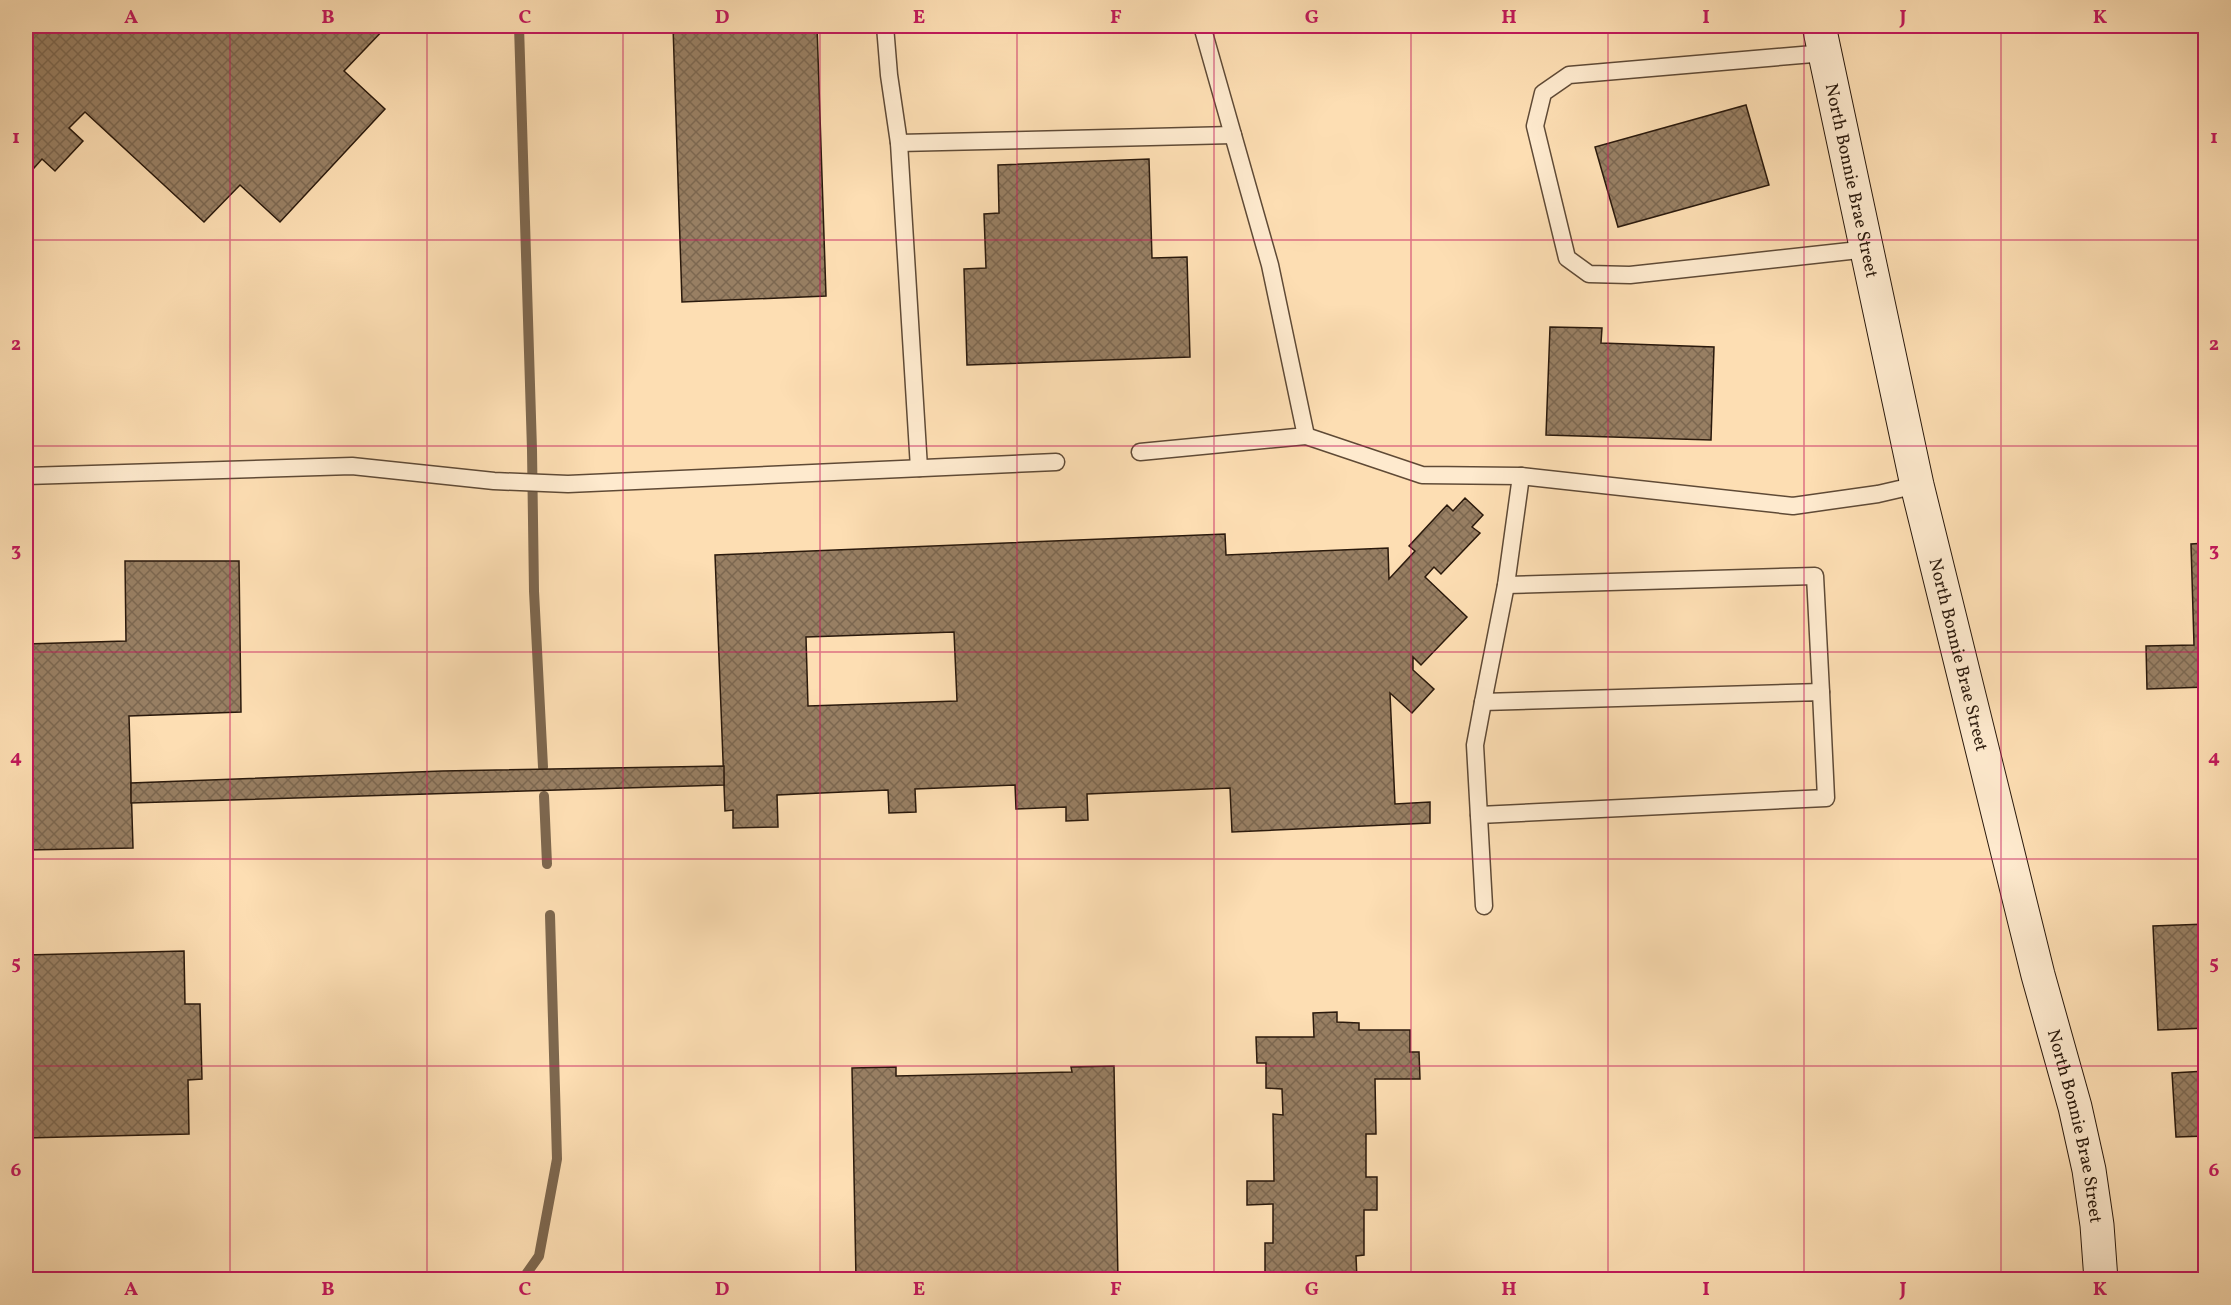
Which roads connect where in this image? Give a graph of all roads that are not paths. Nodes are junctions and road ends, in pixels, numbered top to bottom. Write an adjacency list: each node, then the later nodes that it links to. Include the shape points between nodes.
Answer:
1 (885, 26): 5 (lane)
2 (1202, 26): 4 (lane)
3 (1822, 39): 6 (main road, North Bonnie Brae Street); 6 (lane, via 1569,75 1543,93 1535,126 1567,258 1590,274 1630,275)
4 (1233, 135): 5 (lane); 7 (lane, via 1270,265)
5 (899, 143): 10 (lane)
6 (1868, 249): 13 (main road, North Bonnie Brae Street)
7 (1306, 436): 8 (lane); 12 (lane, via 1422,475)
8 (1140, 452)
9 (1056, 462): 10 (lane)
10 (919, 468): 11 (lane, via 568,484 494,481 352,466)
11 (26, 476)
12 (1521, 476): 13 (lane, via 1793,506); 14 (lane)
13 (1917, 485): 19 (main road, North Bonnie Brae Street, via 2087,1160)
14 (1506, 585): 15 (lane, via 1815,576); 16 (lane)
15 (1821, 692): 16 (lane); 17 (lane, via 1826,798)
16 (1483, 702): 17 (lane, via 1475,745)
17 (1479, 815): 18 (lane)
18 (1484, 906)
19 (2101, 1280)

